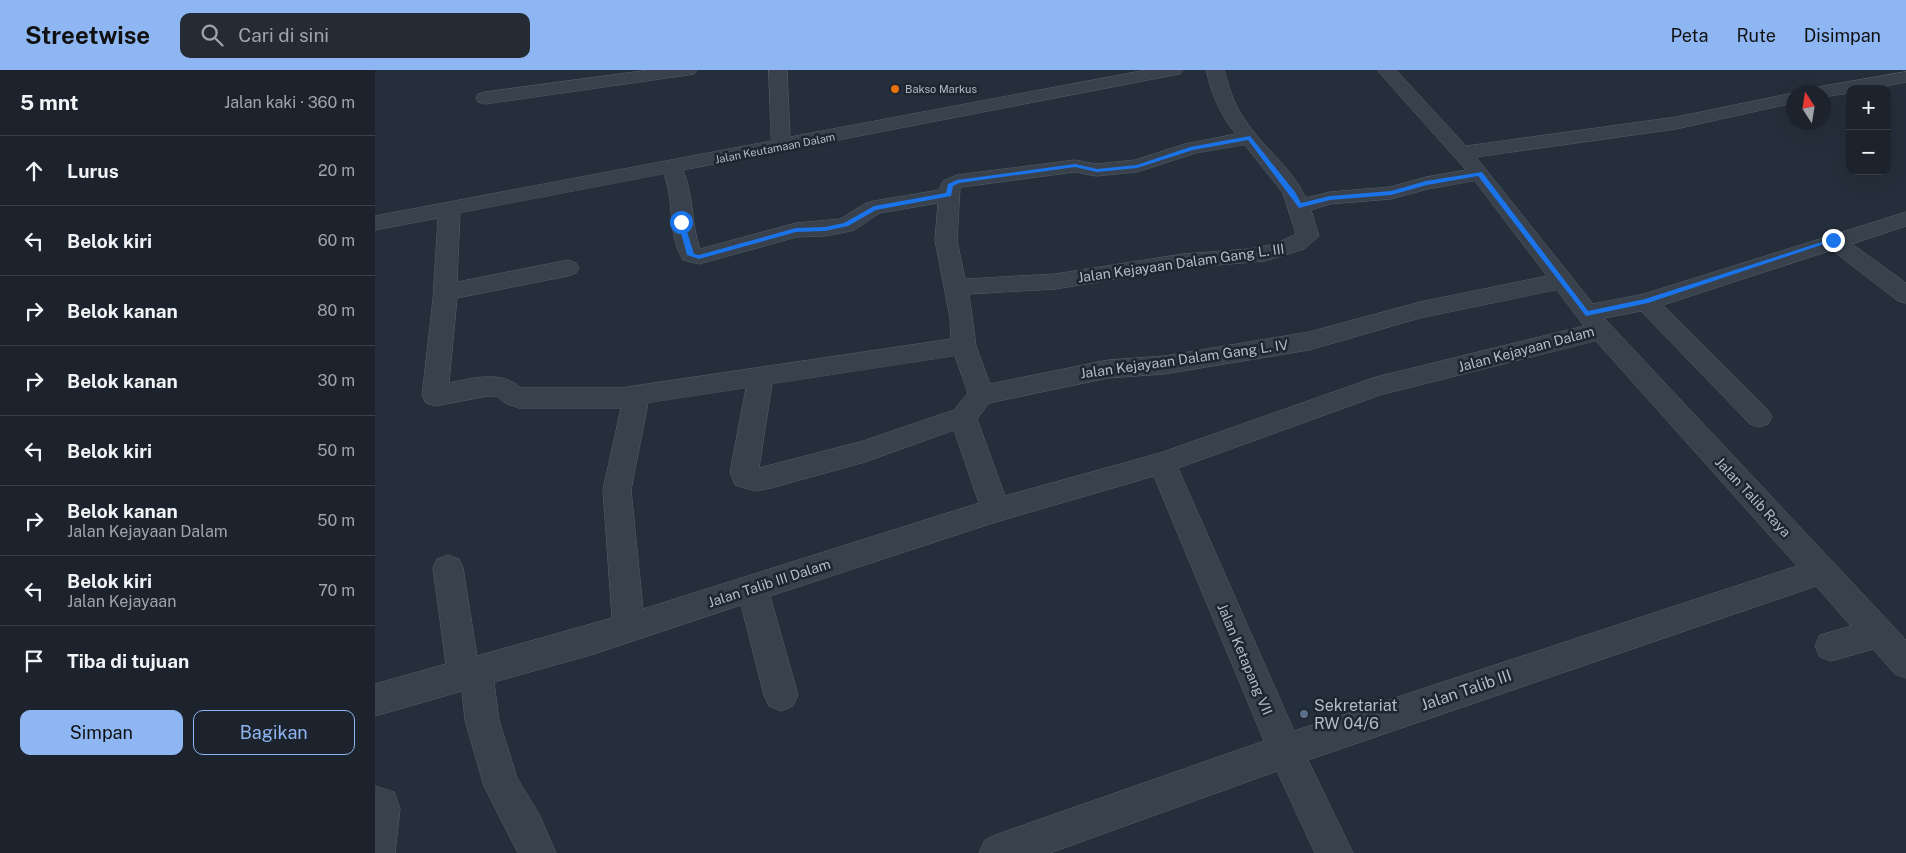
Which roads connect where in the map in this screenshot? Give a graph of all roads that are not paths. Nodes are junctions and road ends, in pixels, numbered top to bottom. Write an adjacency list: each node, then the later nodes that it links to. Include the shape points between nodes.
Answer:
1 (688, 70): 8 (street)
2 (777, 70): 11 (street)
3 (1174, 70): 11 (street, Jalan Keutamaan Dalam)
4 (1215, 70): 10 (street, via 1222,96 1235,121)
5 (1386, 70): 12 (street, Jalan Kejayaan Dalam)
6 (1897, 75): 7 (street)
7 (1831, 90)
8 (485, 98)
9 (1786, 100): 12 (street, via 1689,121)
10 (1250, 138): 15 (street, via 1192,148 1137,166 1097,170 1075,166 957,182 950,185); 16 (street, via 1293,193)
11 (781, 147): 13 (street, Jalan Keutamaan Dalam)
12 (1462, 153): 14 (street, Jalan Kejayaan Dalam)
13 (671, 167): 15 (street, via 679,188 686,244 693,257 796,230 840,226 874,208); 17 (street, Jalan Keutamaan Dalam)
14 (1479, 174): 16 (street, via 1391,193 1330,198); 22 (street, Jalan Kejayaan Dalam)
15 (949, 195): 23 (street, via 946,240)
16 (1299, 206): 23 (street, Jalan Kejayaan Dalam Gang L. III, via 1308,236 1289,248 1156,264 1070,280)
17 (449, 210): 19 (street, Jalan Keutamaan Dalam); 24 (street)
18 (1906, 218): 20 (street)
19 (375, 223)
20 (1833, 240): 25 (street); 26 (street)
21 (568, 268): 24 (street)
22 (1561, 281): 27 (street, Jalan Kejayaan Dalam); 31 (street, Jalan Kejayaan Dalam Gang L. IV, via 1420,310 1309,341 1164,365 1108,369)
23 (955, 287): 28 (street, via 962,318)
24 (445, 292): 30 (street, via 435,396 500,387 511,397 519,398 580,399)
25 (1906, 295)
26 (1646, 302): 27 (street); 33 (street)
27 (1593, 322): 34 (street, Jalan Kejayaan Dalam, via 1376,387); 37 (street, Jalan Talib Raya)
28 (963, 346): 29 (street); 31 (street)
29 (761, 377): 30 (street); 32 (street, via 744,472 749,479 771,477 865,451)
30 (637, 395): 39 (street, via 617,490)
31 (981, 396): 32 (street)
32 (963, 417): 35 (street)
33 (1759, 417)
34 (1162, 463): 35 (street, Jalan Talib III Dalam); 46 (street, Jalan Ketapang VII)
35 (996, 510): 38 (street, Jalan Talib III Dalam)
36 (448, 568): 43 (street)
37 (1821, 571): 40 (street, Jalan Talib Raya); 46 (street, Jalan Talib III)
38 (752, 588): 39 (street, Jalan Talib III Dalam); 44 (street)
39 (629, 627): 43 (street, Jalan Talib III Dalam)
40 (1879, 633): 41 (street); 42 (street, Jalan Talib Raya)
41 (1831, 646)
42 (1906, 663)
43 (470, 673): 45 (street, Jalan Talib III Dalam); 48 (street, via 502,786 526,827)
44 (781, 695)
45 (375, 700)
46 (1285, 751): 50 (street, Jalan Talib III); 51 (street, Jalan Ketapang VII)
47 (375, 804): 49 (street, via 382,809)
48 (534, 852)
49 (376, 853)
50 (998, 853)
51 (1334, 853)

